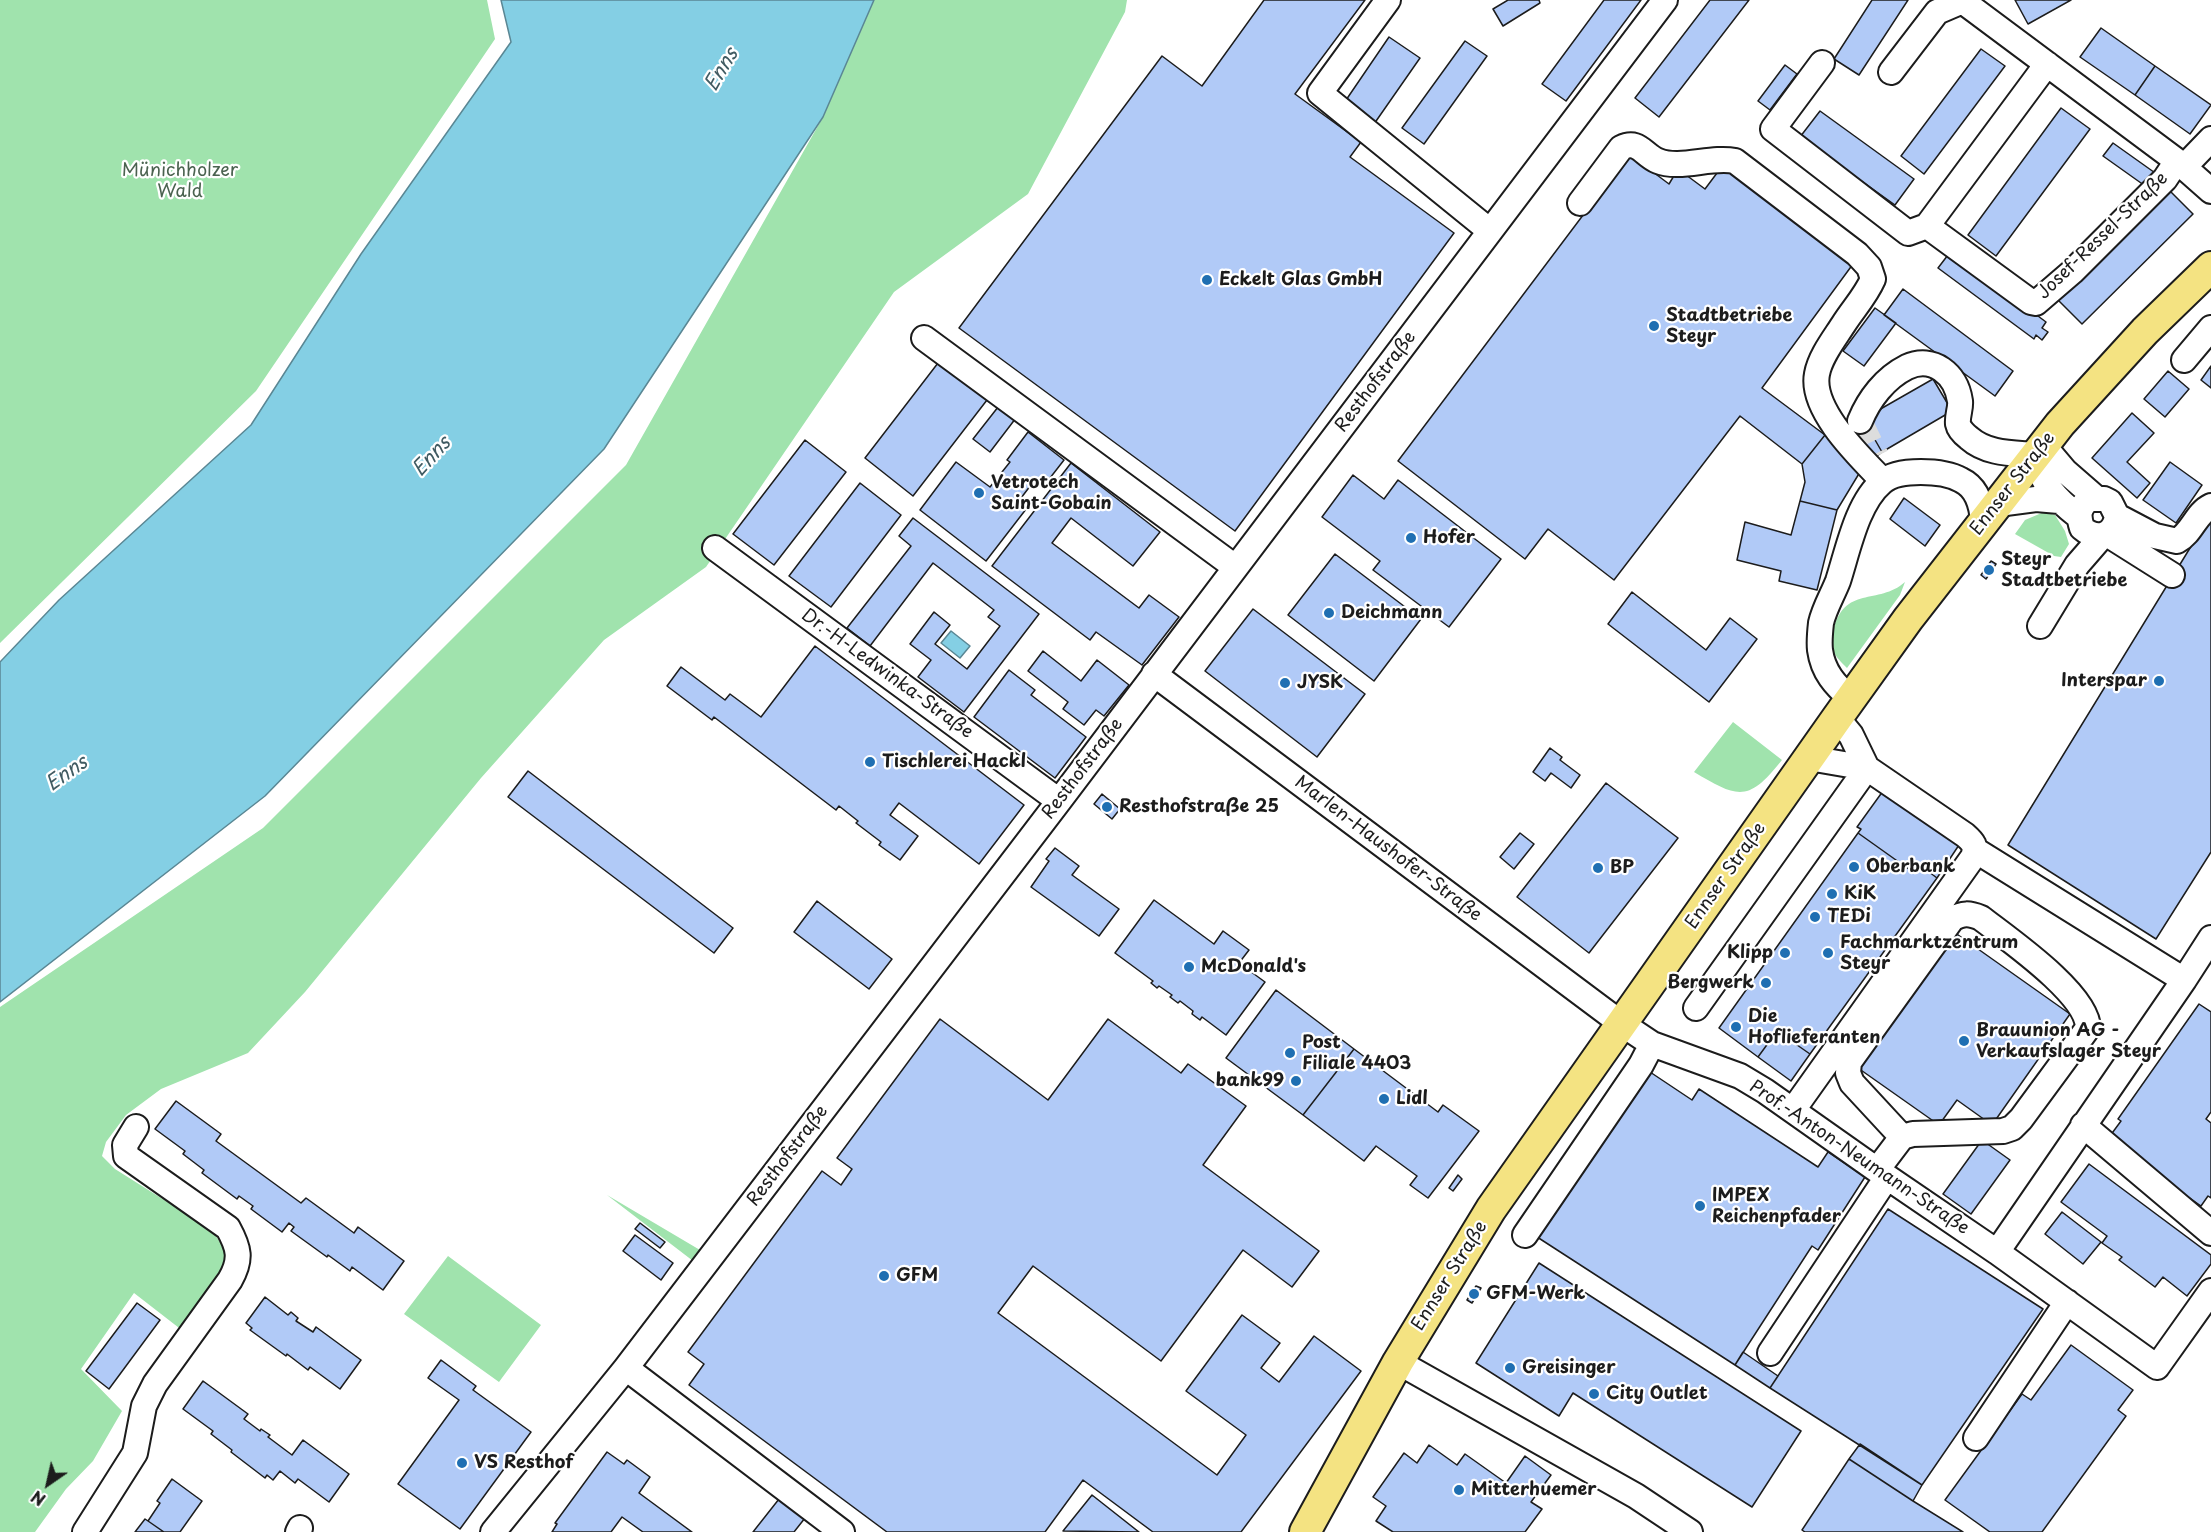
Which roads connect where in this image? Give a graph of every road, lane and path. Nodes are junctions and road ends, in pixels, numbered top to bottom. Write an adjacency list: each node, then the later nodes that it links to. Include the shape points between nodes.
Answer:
1 (1388, 0): 12 (street, via 1320,93)
2 (1665, 0): 12 (street, Resthofstraße)
3 (1965, 0): 5 (street, Josef-Ressel-Straße); 6 (street, Josef-Ressel-Straße, via 1937,12)
4 (1822, 63): 11 (street, via 1773,129 1908,233)
5 (2047, 64): 8 (street, Josef-Ressel-Straße); 11 (street)
6 (1891, 72)
7 (2210, 140): 8 (street)
8 (2180, 164): 9 (street, Josef-Ressel-Straße); 11 (street, Josef-Ressel-Straße, via 2036,303)
9 (2211, 191)
10 (1580, 202): 22 (street, via 1621,148 1629,144 1672,164 1735,161 1857,254 1869,267 1873,279 1827,350 1817,374 1819,395 1831,421)
11 (1927, 226)
12 (1490, 231): 28 (street, Resthofstraße)
13 (2208, 277): 19 (main road, Ennser Straße, via 2106,372)
14 (2211, 328): 16 (street)
15 (924, 338): 28 (street)
16 (2184, 360)
17 (1860, 421): 18 (street, via 1868,402 1889,380 1911,365 1931,363 1940,367 1953,383 1960,404 1960,429)
18 (1985, 449): 19 (street); 21 (street)
19 (2039, 450): 23 (street, via 2037,467); 25 (main road, Ennser Straße); 26 (street, via 2096,498 2104,498 2115,508)
20 (1877, 456): 22 (street)
21 (1962, 480): 22 (street, via 1918,471); 25 (street)
22 (1883, 481): 32 (street, via 1862,509 1821,620 1819,638 1824,666)
23 (2059, 501): 25 (street, via 2036,499); 26 (street)
24 (2211, 506): 26 (street, via 2177,541)
25 (1990, 513): 32 (main road, Ennser Straße)
26 (2097, 526): 29 (street); 30 (street, via 2082,560)
27 (715, 548): 35 (street, Dr.-H-Ledwinka-Straße)
28 (1236, 567): 31 (street, Resthofstraße)
29 (2172, 574)
30 (2040, 626)
31 (1155, 674): 35 (street, Resthofstraße); 40 (street, Marlen-Haushofer-Straße)
32 (1844, 709): 33 (main road, Ennser Straße); 34 (street)
33 (1809, 758): 34 (street); 40 (main road, Ennser Straße)
34 (1867, 768): 36 (street, via 1965,835); 39 (street)
35 (1059, 801): 54 (street, Resthofstraße)
36 (1975, 850): 38 (street); 42 (street)
37 (2207, 953): 38 (street)
38 (2184, 980): 43 (street)
39 (1696, 1008)
40 (1622, 1024): 41 (street, Prof.-Anton-Neumann-Straße); 53 (main road, Ennser Straße, via 1497,1201)
41 (1652, 1044): 42 (street, Prof.-Anton-Neumann-Straße, via 1740,1076); 48 (street)
42 (1793, 1110): 46 (street, Prof.-Anton-Neumann-Straße)
43 (2082, 1125): 47 (street); 49 (street)
44 (136, 1127): 56 (street, via 125,1145 126,1156 228,1228 235,1240 238,1261 230,1280 155,1384 144,1406 135,1453)
45 (1902, 1137): 45 (street, via 2012,1128 2088,1028 2077,1000 2062,985 1981,918 1970,914 1952,919 1849,1062 1852,1083); 46 (street)
46 (1882, 1173): 49 (street, Prof.-Anton-Neumann-Straße); 52 (street)
47 (2211, 1233)
48 (1525, 1235)
49 (1997, 1252): 51 (street, Prof.-Anton-Neumann-Straße)
50 (2211, 1291): 51 (street, Prof.-Anton-Neumann-Straße, via 2157,1367)
51 (2067, 1302): 55 (street)
52 (1770, 1353)
53 (1398, 1362): 59 (main road, Ennser Straße); 60 (street, via 1636,1496)
54 (626, 1368): 57 (street, Resthofstraße); 58 (street)
55 (1976, 1438)
56 (85, 1532)
57 (493, 1532)
58 (842, 1532)
59 (1305, 1532)
60 (1690, 1532)

